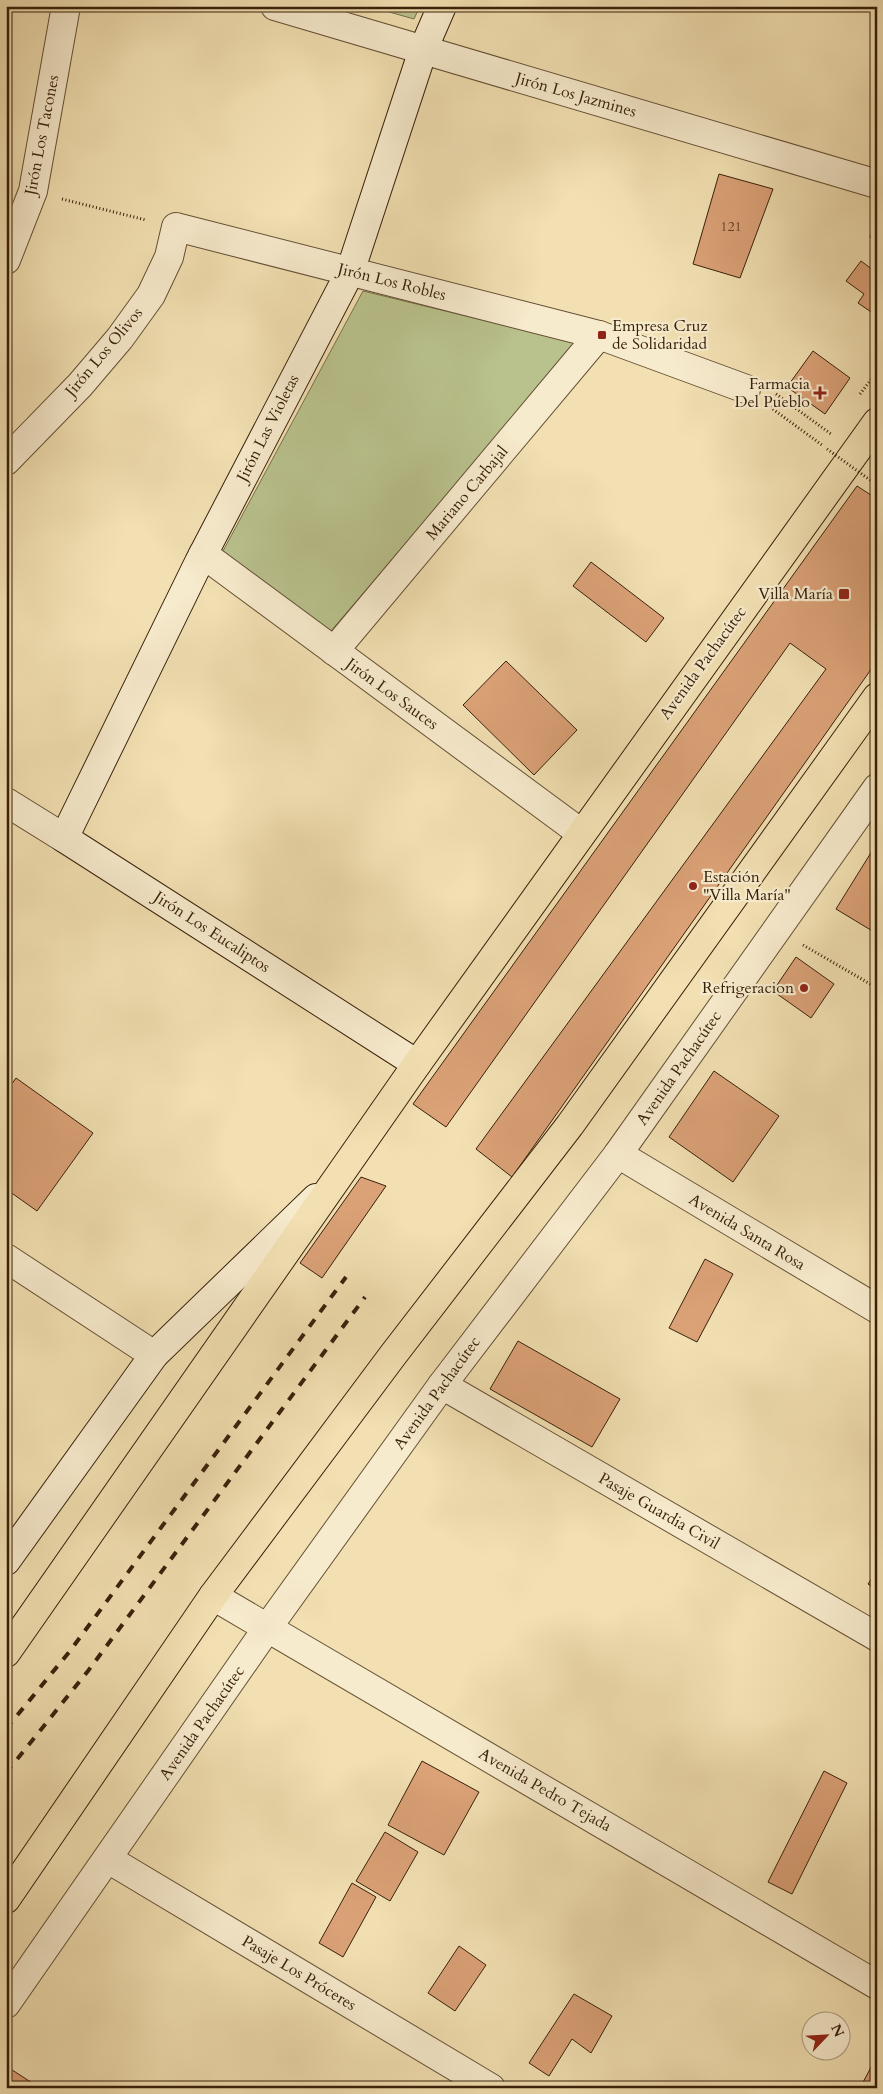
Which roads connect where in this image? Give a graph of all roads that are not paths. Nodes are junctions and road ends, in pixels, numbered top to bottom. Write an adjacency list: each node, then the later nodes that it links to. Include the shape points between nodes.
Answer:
1 (66, 6): 8 (street, Jirón Los Tacones, via 33,192)
2 (275, 6): 4 (street, Jirón Los Jazmines)
3 (442, 6): 5 (street, Jirón Las Violetas)
4 (329, 14): 5 (street, Jirón Los Jazmines)
5 (423, 50): 6 (street, Jirón Los Jazmines); 9 (street, Jirón Las Violetas)
6 (877, 184)
7 (176, 227): 9 (street, Jirón Los Robles); 13 (street, Jirón Los Olivos, via 169,257 151,294 120,338 80,385)
8 (6, 260)
9 (350, 272): 10 (street, Jirón Los Robles); 14 (street, Jirón Las Violetas)
10 (599, 335): 11 (street, Jirón Los Robles); 15 (street, Mariano Carbajal)
11 (746, 389)
12 (877, 422): 19 (main road, Avenida Pachacútec)
13 (6, 461)
14 (203, 554): 15 (street, Jirón Los Sauces); 20 (street, Jirón Las Violetas)
15 (334, 651): 19 (street, Jirón Los Sauces)
16 (877, 697): 29 (main road, via 570,1125)
17 (877, 788): 22 (street, Avenida Pachacútec)
18 (6, 802): 20 (street, Jirón Los Eucaliptos)
19 (581, 833): 21 (main road, Avenida Pachacútec)
20 (64, 838): 21 (street, Jirón Los Eucaliptos)
21 (417, 1064): 23 (main road, Avenida Pachacútec)
22 (618, 1154): 25 (street, Avenida Santa Rosa); 27 (street, Avenida Pachacútec)
23 (340, 1174): 26 (street, Avenida Pachacútec); 32 (main road, Avenida Pachacútec)
24 (6, 1258): 26 (street)
25 (877, 1309)
26 (154, 1355): 28 (street, Avenida Pachacútec)
27 (442, 1385): 30 (street, Avenida Pachacútec); 31 (street, Pasaje Guardia Civil)
28 (6, 1560)
29 (213, 1596): 30 (street, Avenida Pedro Tejada); 34 (main road)
30 (268, 1627): 33 (street, Avenida Pachacútec); 35 (street, Avenida Pedro Tejada)
31 (877, 1637)
32 (6, 1653)
33 (108, 1858): 36 (street, Avenida Pachacútec); 37 (street, Pasaje Los Próceres)
34 (6, 1899)
35 (877, 1985)
36 (6, 2004)
37 (491, 2088)

